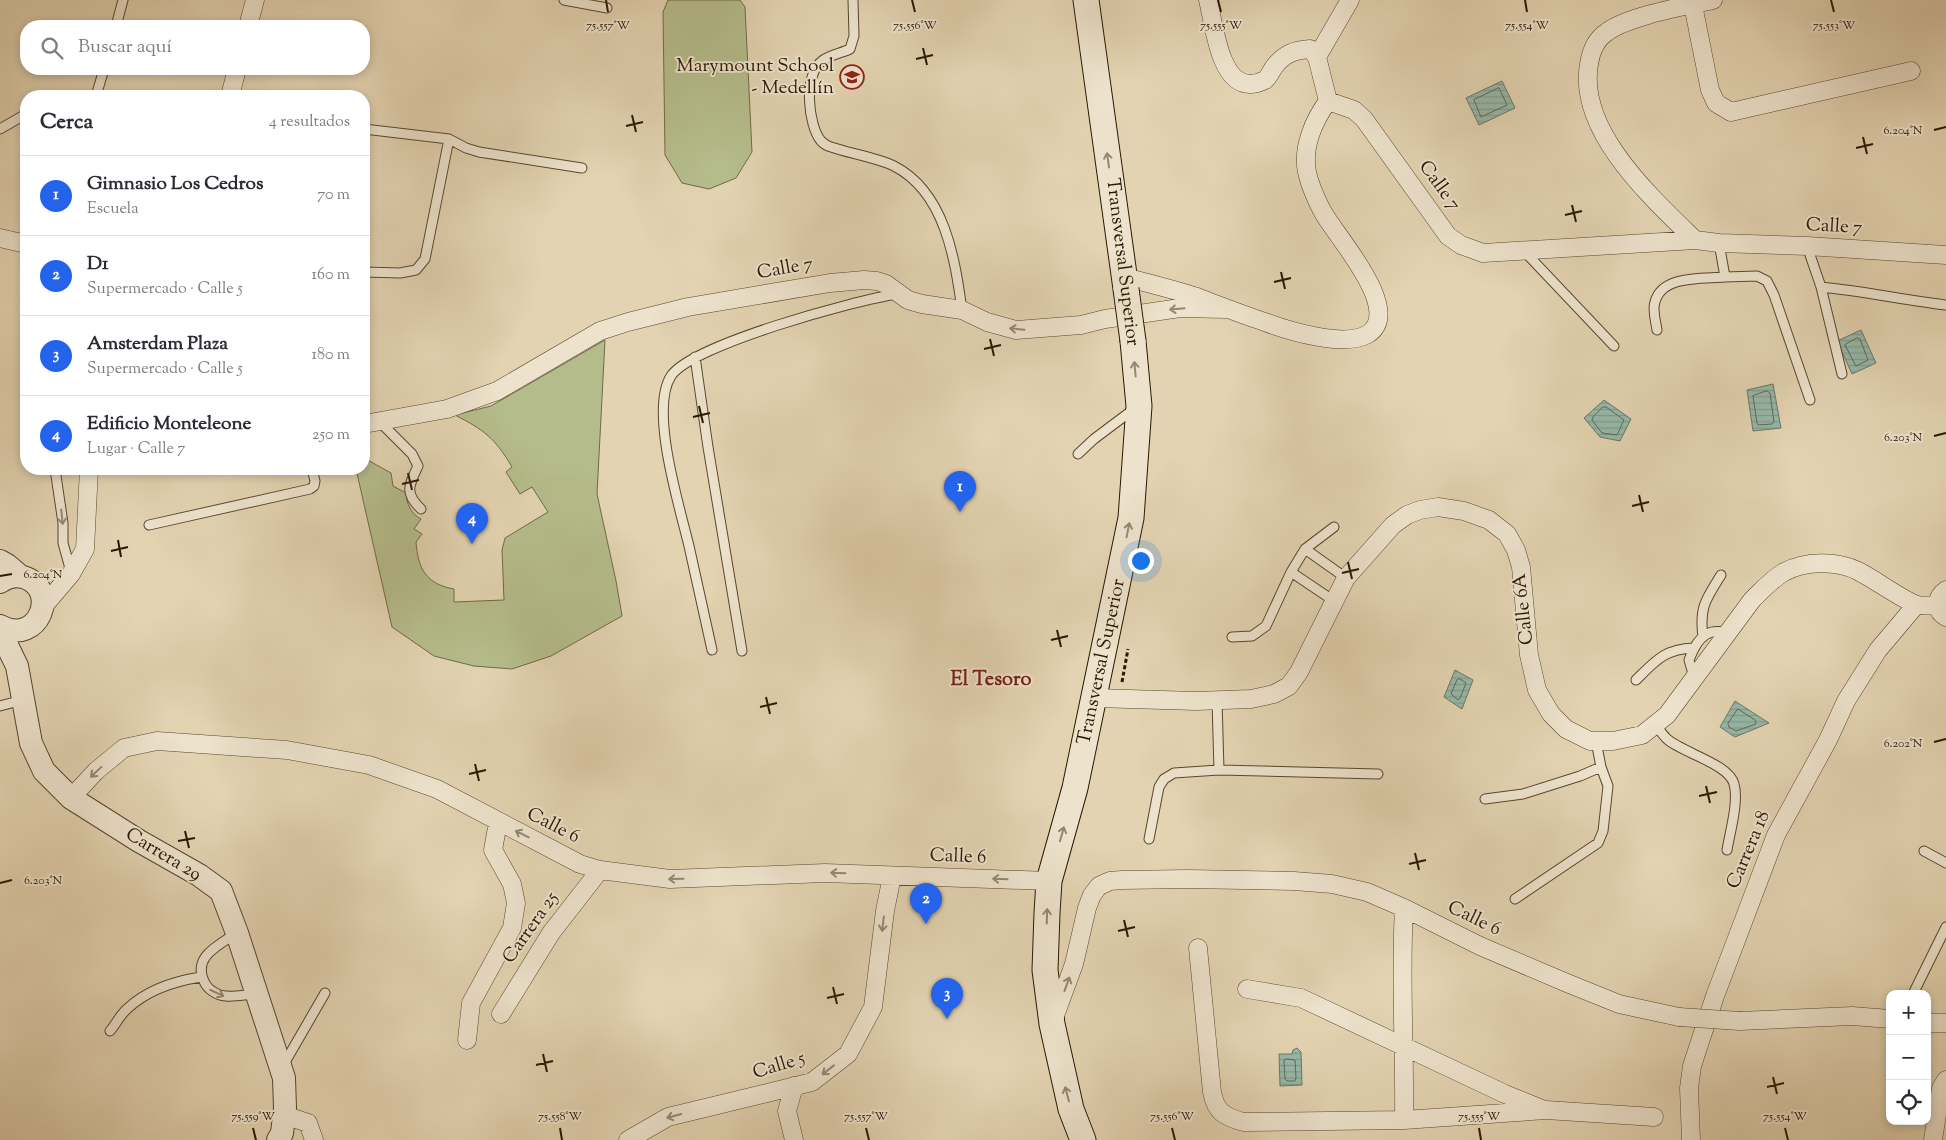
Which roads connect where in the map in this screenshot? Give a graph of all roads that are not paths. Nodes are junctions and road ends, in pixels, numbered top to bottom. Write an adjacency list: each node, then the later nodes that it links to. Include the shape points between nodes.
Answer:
1 (123, 0): 11 (lane)
2 (255, 0): 12 (street)
3 (564, 0): 10 (lane)
4 (853, 0): 39 (lane, via 854,36 850,49 821,61 813,72 810,108 816,134 822,143 831,147 893,166 922,188 949,238)
5 (1086, 0): 34 (main road, Transversal Superior, one-way to 5)
6 (1208, 0): 13 (street, via 1221,54 1229,73 1241,84 1265,80 1285,55 1296,50 1310,49)
7 (1350, 0): 13 (street)
8 (1713, 0): 9 (street)
9 (1693, 5): 14 (street, via 1710,90 1716,103 1731,112); 26 (street, via 1624,22 1606,32 1591,52 1587,74 1592,103 1604,135 1617,157)
10 (607, 8)
11 (118, 20)
12 (250, 20)
13 (1317, 58): 19 (street)
14 (1911, 71)
15 (102, 75): 17 (lane)
16 (235, 75): 18 (street)
17 (98, 90)
18 (232, 90)
19 (1328, 101): 30 (street, Calle 7, via 1354,110 1364,119 1448,236 1461,245 1483,252); 38 (street, Calle 7, via 1313,125 1306,171 1324,214 1376,295 1375,327 1362,338 1312,336)
20 (20, 117): 21 (lane)
21 (0, 129)
22 (370, 130): 23 (lane)
23 (449, 139): 24 (lane, via 480,152); 32 (lane, via 425,258 416,270)
24 (582, 168)
25 (0, 238): 27 (street)
26 (1695, 240): 28 (street, Calle 7); 30 (street, Calle 7)
27 (20, 243)
28 (1719, 243): 29 (street, Calle 7); 33 (lane)
29 (1807, 246): 31 (street, Calle 7); 35 (lane)
30 (1523, 249): 41 (lane)
31 (1946, 255)
32 (370, 272)
33 (1725, 278): 40 (lane, via 1673,282 1659,293 1654,304); 44 (lane, via 1757,276 1768,281)
34 (1125, 283): 38 (street, Calle 7, via 1194,296); 45 (main road, Transversal Superior, one-way to 34, bridge)
35 (1821, 287): 37 (lane); 43 (lane)
36 (897, 294): 39 (street, Calle 7, via 922,304); 42 (lane, via 834,307); 46 (street, Calle 7, via 886,284 864,280 830,283 653,315 600,331 497,391 447,409)
37 (1946, 305)
38 (1226, 309): 39 (street, Calle 7, one-way to 39, via 1180,308 1081,325 1016,330 987,322)
39 (962, 310)
40 (1657, 330)
41 (1614, 346)
42 (696, 356): 72 (lane, via 671,375 665,393 666,447); 73 (lane)
43 (1842, 374)
44 (1810, 400)
45 (1138, 406): 47 (lane); 77 (main road, Transversal Superior, one-way to 45, via 1131,518)
46 (372, 423): 51 (lane, via 415,458 418,466 409,493)
47 (1078, 454)
48 (56, 475): 60 (lane, one-way to 60)
49 (89, 475): 60 (street, via 85,549)
50 (314, 475): 52 (lane, via 314,486 310,489)
51 (421, 509)
52 (149, 524)
53 (1334, 527): 54 (lane)
54 (1305, 549): 56 (lane); 58 (lane)
55 (0, 562): 59 (street, via 8,565)
56 (1291, 572): 62 (lane); 69 (lane, via 1266,626 1252,636)
57 (1721, 575): 70 (lane, via 1704,602)
58 (1346, 578): 62 (street, Calle 6A); 82 (street, Calle 6A, via 1387,532 1407,515 1438,507 1464,511 1489,520 1507,534 1521,567 1529,655 1537,690 1551,714 1566,730)
59 (10, 579): 64 (street, via 28,579)
60 (66, 579): 64 (street)
61 (1946, 590): 65 (street, via 1939,596)
62 (1334, 602): 79 (street, Calle 6A, via 1289,686 1274,694 1251,699)
63 (1916, 605): 65 (street); 68 (street, Calle 6A, via 1858,570 1827,563 1803,565 1784,572 1767,584); 129 (street, Carrera 18, via 1878,650 1846,701 1776,835 1692,1066 1689,1088)
64 (38, 607): 66 (street, via 16,631); 74 (street, Carrera 29)
65 (1941, 611)
66 (0, 626)
67 (0, 631): 74 (street, Carrera 29)
68 (1729, 632): 70 (lane, via 1712,632); 75 (street, Calle 6A)
69 (1232, 637)
70 (1703, 637): 71 (lane)
71 (1694, 648): 75 (lane, via 1689,660); 76 (lane, via 1678,649 1657,660)
72 (712, 650)
73 (742, 651)
74 (17, 666): 78 (street, Carrera 29)
75 (1695, 678): 81 (street, Calle 6A, via 1667,714)
76 (1636, 680)
77 (1095, 698): 79 (street, Calle 6A); 95 (main road, Transversal Superior, one-way to 77, via 1076,788)
78 (24, 700): 80 (lane); 86 (street, Carrera 29, via 31,743 44,771)
79 (1218, 700): 84 (lane)
80 (0, 706)
81 (1654, 724): 82 (street, Calle 6A, via 1642,735); 90 (lane, via 1667,739 1723,769 1734,782 1735,797)
82 (1596, 741): 83 (lane)
83 (1601, 767): 87 (lane, via 1523,794); 96 (lane, via 1608,786 1603,831 1598,843)
84 (1219, 770): 85 (lane); 89 (lane, via 1174,773 1164,779 1158,787)
85 (1378, 774)
86 (71, 798): 88 (street, Calle 6, one-way to 86, via 437,789 370,765 287,750 157,741 124,748); 99 (street, Carrera 29, via 221,891)
87 (1485, 799)
88 (498, 822): 93 (street, Calle 6, one-way to 88, via 580,864); 114 (street, via 493,850 512,884 516,903 512,928 471,1003)
89 (1149, 839)
90 (1727, 850)
91 (1924, 851): 92 (lane)
92 (1946, 863)
93 (600, 870): 94 (street, Calle 6, one-way to 93, via 825,873 670,880); 108 (street, Carrera 25, via 551,933)
94 (892, 876): 95 (street, Calle 6, one-way to 94); 118 (street, Calle 5, one-way to 118, via 873,1007 848,1054 812,1082)
95 (1049, 881): 101 (main road, Transversal Superior, one-way to 95)
96 (1515, 899)
97 (1404, 908): 100 (street, Calle 6, via 1367,892 1332,884 1187,878 1110,881 1099,886 1092,895); 109 (street, Calle 6, bridge, via 1480,946 1619,1004 1679,1016 1740,1021 1852,1016); 115 (street)
98 (1946, 927): 105 (lane)
99 (237, 933): 103 (lane, via 211,950 202,962); 106 (street, Carrera 29)
100 (1079, 943): 101 (street, via 1066,953); 112 (street, Calle 6, one-way to 100)
101 (1046, 945): 112 (main road, Transversal Superior, via 1045,970)
102 (1198, 948): 122 (street, via 1215,1107 1228,1117 1243,1122)
103 (202, 977): 106 (lane, one-way to 106, via 209,989 224,996); 113 (lane, via 144,995 125,1010)
104 (1247, 989): 115 (street, via 1301,998)
105 (1915, 990)
106 (257, 994): 116 (street, Carrera 29)
107 (325, 994): 116 (lane)
108 (501, 1014)
109 (1886, 1020)
110 (1931, 1023): 111 (street)
111 (1946, 1023)
112 (1052, 1024): 128 (main road, Transversal Superior, one-way to 112, via 1071,1109)
113 (110, 1031)
114 (468, 1040)
115 (1405, 1047): 119 (street); 122 (street)
116 (281, 1068): 121 (street, Carrera 29); 123 (street, Carrera 29, via 279,1111)
117 (1946, 1080): 130 (street, via 1941,1088)
118 (794, 1086): 126 (street, Calle 5, one-way to 126, via 668,1117); 127 (street, via 787,1110)
119 (1546, 1110): 120 (street); 122 (street)
120 (1654, 1117)
121 (284, 1118): 124 (street, Carrera 29); 125 (street, via 308,1123)
122 (1404, 1120)
123 (272, 1140)
124 (278, 1140)
125 (314, 1140)
126 (628, 1140)
127 (794, 1140)
128 (1083, 1140)
129 (1691, 1140)
130 (1933, 1140)

